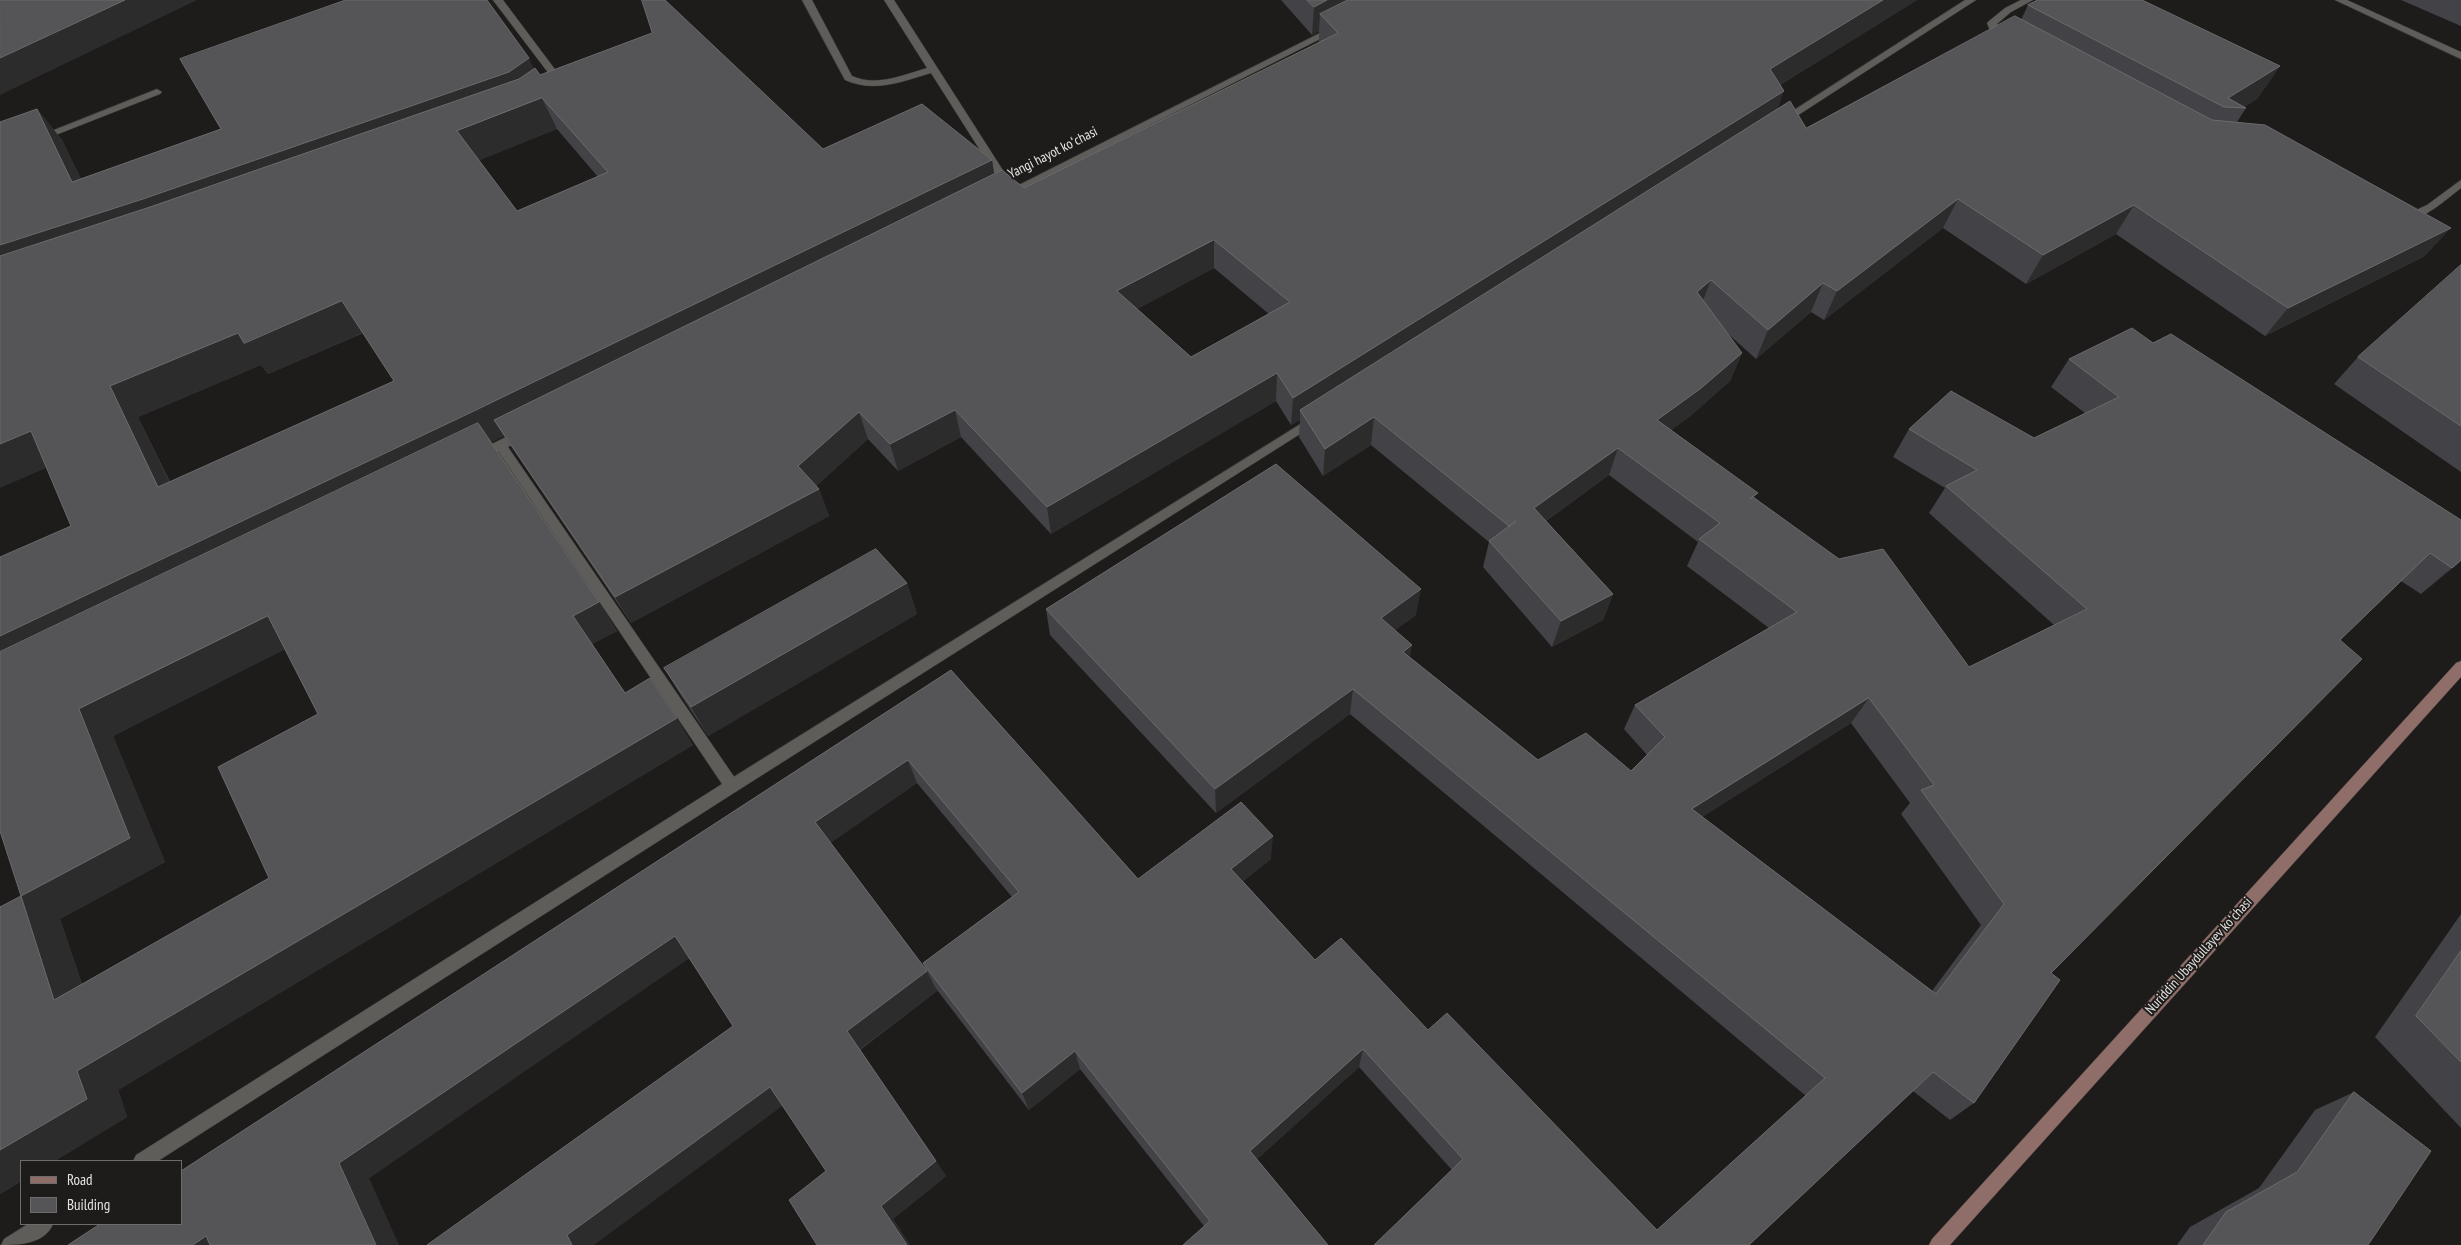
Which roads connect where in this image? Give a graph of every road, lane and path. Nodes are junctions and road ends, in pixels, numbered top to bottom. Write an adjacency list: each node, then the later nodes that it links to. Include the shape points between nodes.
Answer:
1 (498, 0): 12 (street, via 557,78 551,92)
2 (807, 0): 10 (street, via 848,78 856,83 880,83)
3 (889, 0): 10 (street)
4 (1971, 0): 13 (street)
5 (2028, 0): 8 (street, via 1992,23 1996,36)
6 (2340, 0): 9 (street)
7 (1348, 22): 16 (street, Yangi hayot koʻchasi)
8 (2011, 45)
9 (2461, 56)
10 (933, 69): 16 (street)
11 (157, 92): 14 (street)
12 (544, 97)
13 (1772, 128)
14 (28, 143)
15 (2461, 183): 18 (street, via 2431,207 2408,220)
16 (1011, 191): 17 (street, Yangi hayot koʻchasi)
17 (994, 200)
18 (2392, 218)
19 (1330, 410): 24 (street)
20 (535, 428): 21 (street)
21 (500, 445): 22 (street); 24 (street)
22 (464, 462)
23 (2461, 667): 28 (main road, Nuriddin Ubaydullayev koʻchasi)
24 (732, 786): 25 (street)
25 (144, 1160)
26 (42, 1225): 27 (street)
27 (10, 1245)
28 (1938, 1245)

